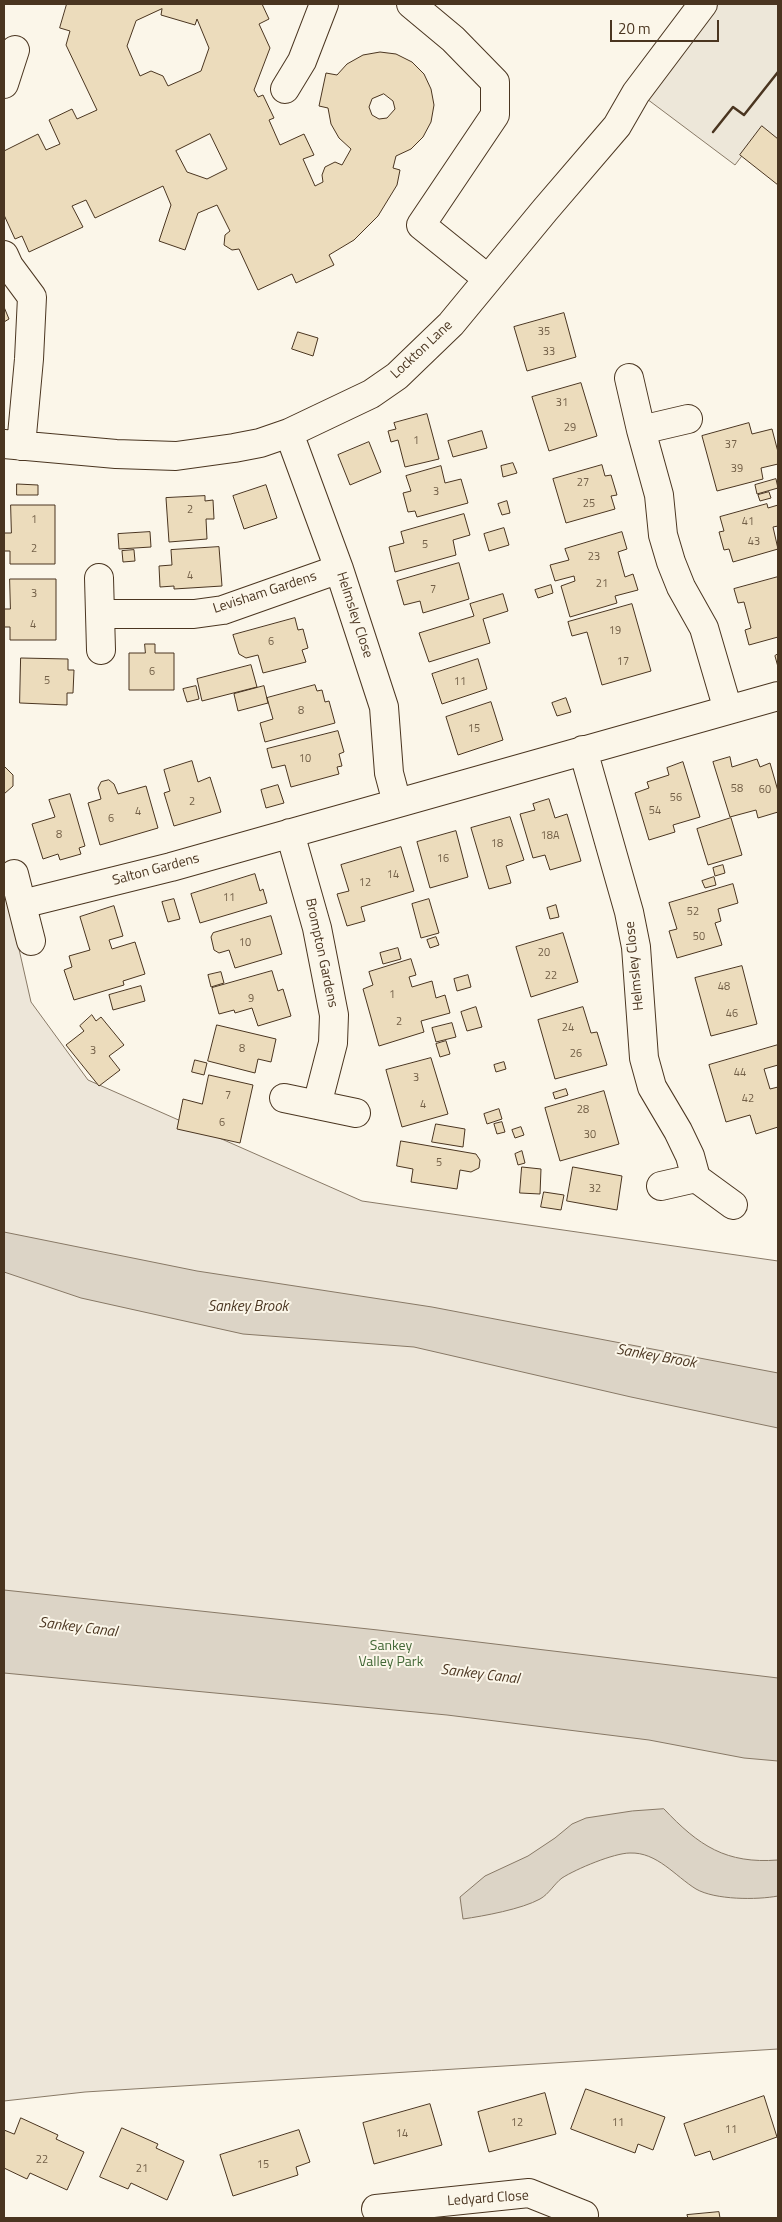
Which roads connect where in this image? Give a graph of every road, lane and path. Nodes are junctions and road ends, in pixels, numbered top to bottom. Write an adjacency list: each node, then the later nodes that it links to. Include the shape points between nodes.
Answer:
1 (324, 4): 6 (street, via 302,61)
2 (411, 4): 8 (street, via 453,39 495,82 495,115 421,225)
3 (704, 4): 8 (street, Lockton Lane, via 636,93 617,126)
4 (15, 50): 5 (street)
5 (4, 84)
6 (286, 89)
7 (4, 255): 13 (street, via 32,297 29,359)
8 (488, 279): 12 (street, Lockton Lane, via 451,324 397,376 371,394)
9 (629, 378): 11 (street)
10 (688, 419): 11 (street)
11 (641, 430): 19 (street, via 659,495 663,535 671,562 680,587 704,628)
12 (289, 433): 13 (street, Lockton Lane, via 260,443 176,456); 14 (street, Helmsley Close)
13 (12, 445)
14 (339, 569): 16 (street, Levisham Gardens, via 223,610 194,614); 21 (street, Helmsley Close, via 384,707 389,773)
15 (99, 578): 16 (street)
16 (100, 614): 17 (street)
17 (101, 650)
18 (778, 696): 19 (street)
19 (728, 710): 20 (street)
20 (583, 750): 21 (street); 29 (street, Helmsley Close, via 636,947 644,1058 652,1087 678,1131)
21 (397, 803): 22 (street)
22 (290, 833): 24 (street, Salton Gardens); 27 (street, Brompton Gardens, via 318,928 334,1015 333,1043)
23 (14, 874): 24 (street)
24 (22, 904): 25 (street)
25 (31, 940)
26 (284, 1098): 27 (street)
27 (317, 1104): 28 (street)
28 (356, 1113)
29 (696, 1178): 30 (street); 31 (street)
30 (661, 1186)
31 (733, 1205)
32 (376, 2209): 33 (street, Ledyard Close)
33 (420, 2212): 34 (street, Ledyard Close, via 529,2193)
34 (584, 2215)

